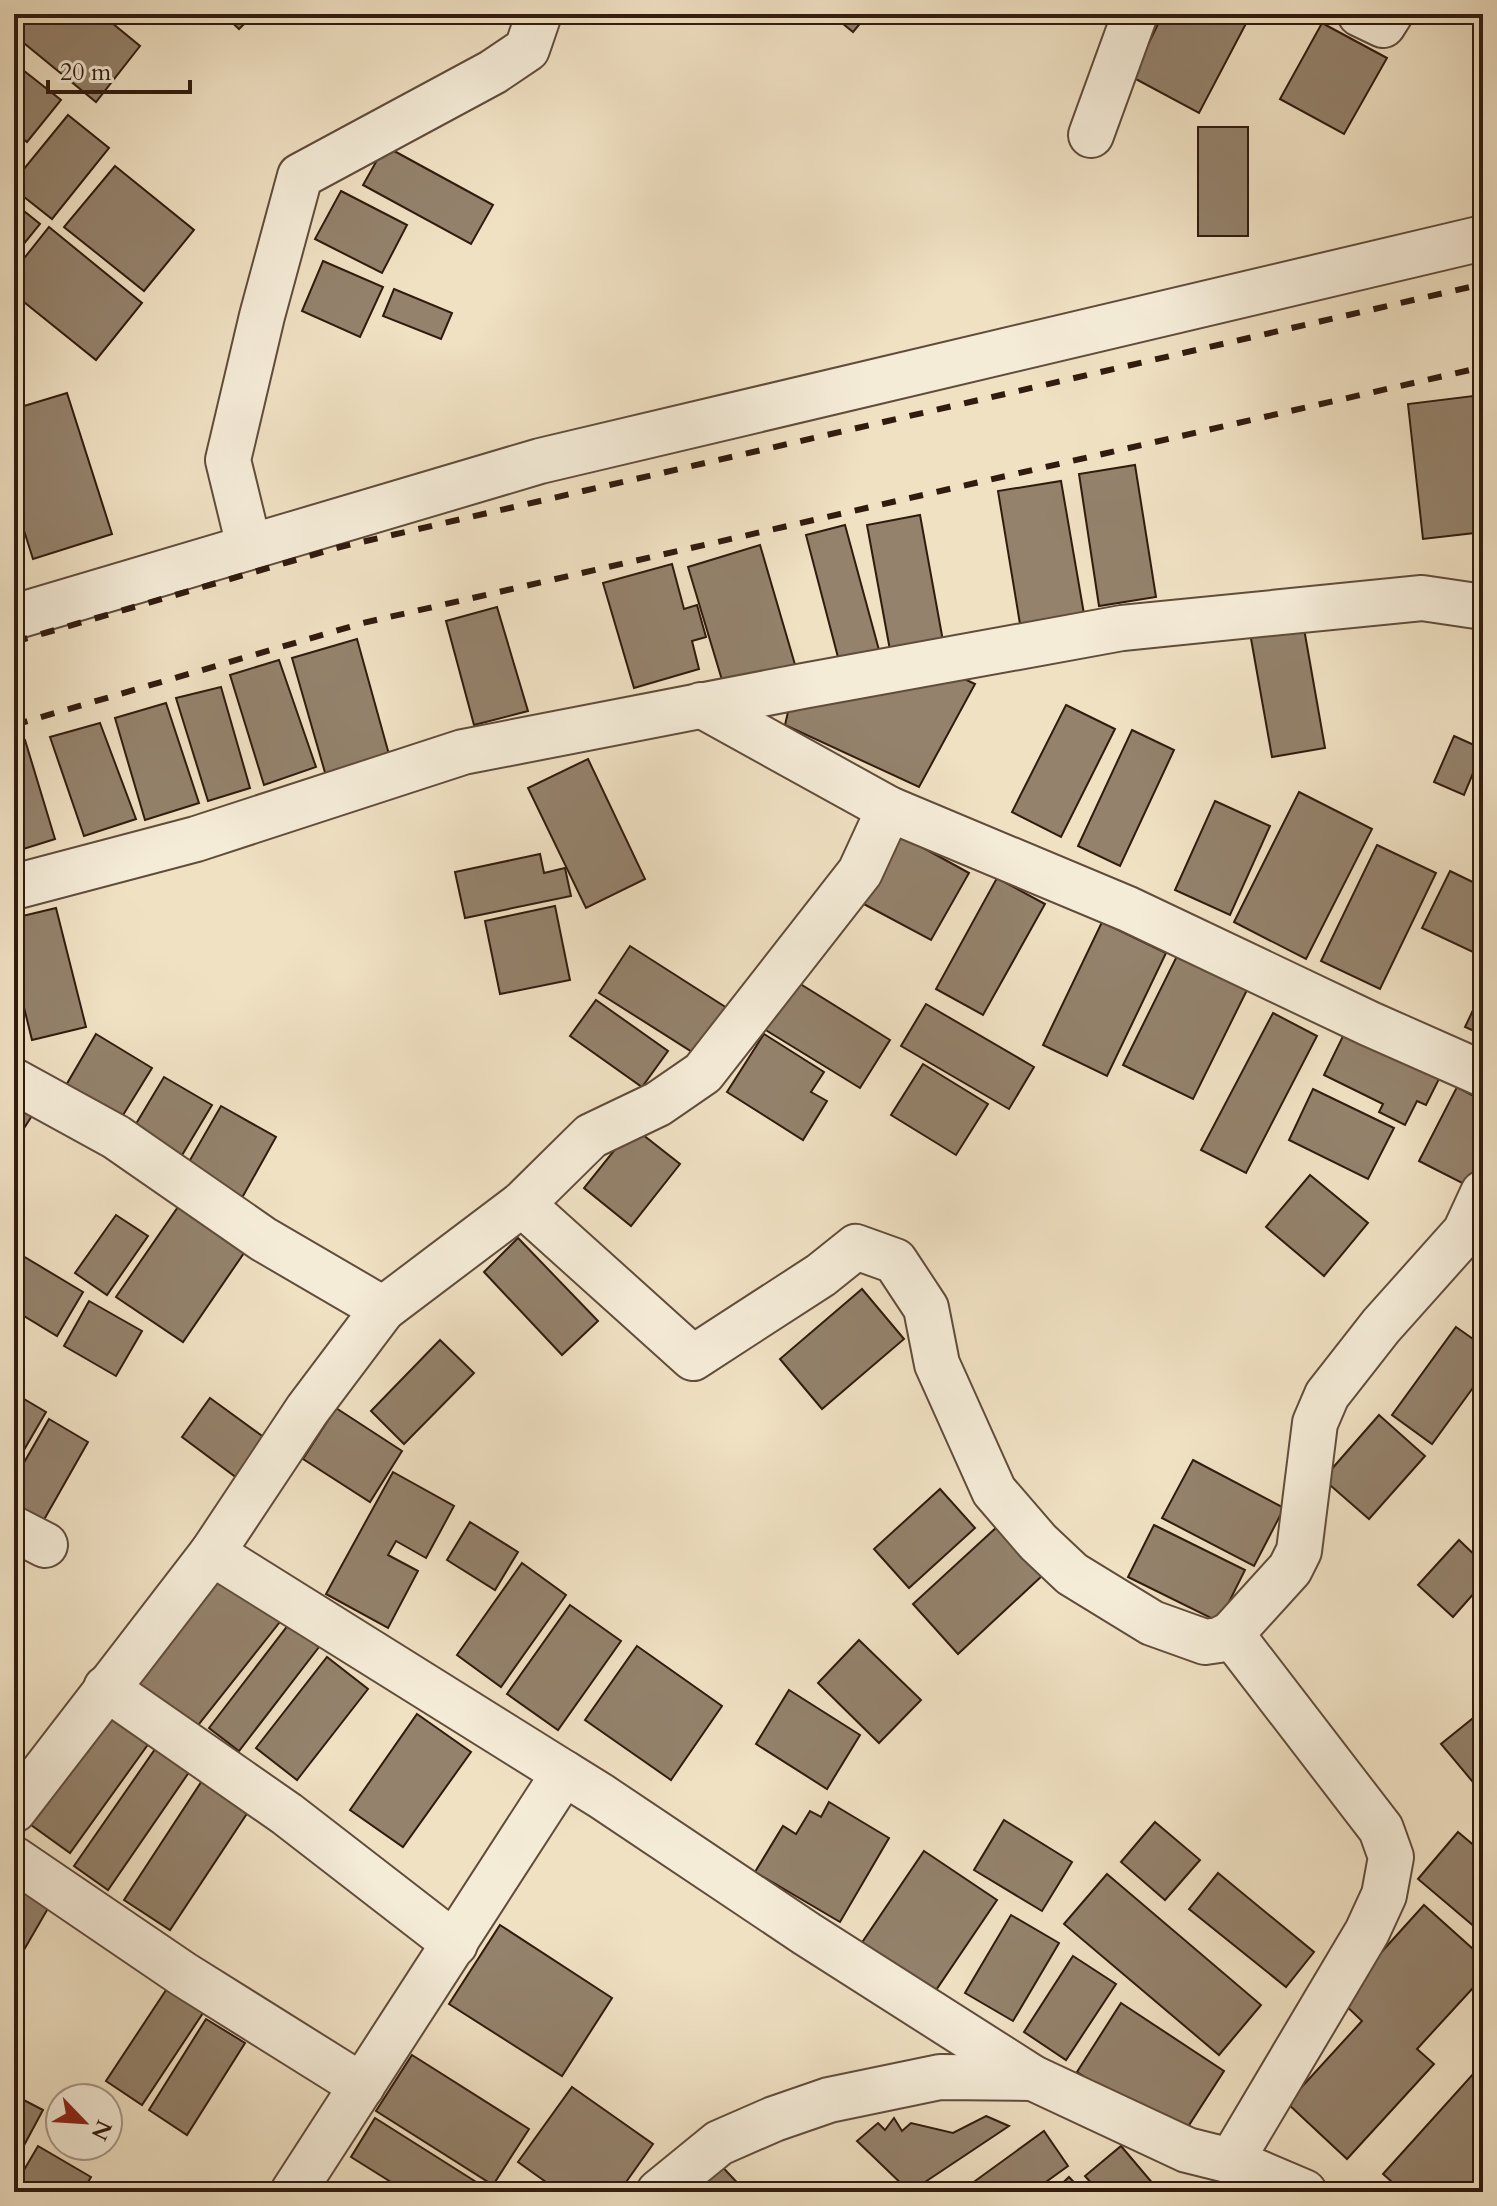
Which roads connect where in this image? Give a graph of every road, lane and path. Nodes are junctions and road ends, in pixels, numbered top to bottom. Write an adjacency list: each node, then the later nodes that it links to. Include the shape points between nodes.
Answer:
1 (539, 14): 7 (street, via 527,49 300,176 228,460)
2 (1135, 14): 5 (street)
3 (1360, 14): 4 (street, via 1383,25)
4 (1390, 14)
5 (1091, 135)
6 (1483, 238): 7 (street, via 540,461)
7 (249, 546): 9 (street)
8 (1483, 607): 10 (street, via 1422,598 1122,628)
9 (14, 617)
10 (701, 705): 11 (street); 12 (street, via 463,752 196,839)
11 (889, 809): 13 (street, via 1128,909); 16 (street, via 860,872 703,1073 658,1104 591,1136)
12 (14, 887)
13 (1483, 1074)
14 (14, 1081): 17 (street, via 116,1137 263,1239)
15 (1483, 1193): 19 (street, via 1465,1232 1327,1395 1315,1423 1299,1551 1290,1569)
16 (522, 1204): 17 (street); 19 (street, via 693,1358 856,1247 895,1261 926,1308 937,1364 994,1491 1038,1542 1072,1574 1152,1623 1205,1642)
17 (383, 1309): 18 (street, via 307,1410)
18 (212, 1553): 20 (street); 21 (street)
19 (1231, 1634): 27 (street, via 1381,1829 1391,1857 1384,1895 1367,1932)
20 (106, 1688): 22 (street); 24 (street, via 287,1814)
21 (564, 1773): 24 (street); 25 (street)
22 (14, 1810)
23 (14, 1859): 26 (street)
24 (455, 1944): 26 (street)
25 (1033, 2078): 27 (street, via 1187,2150); 29 (street, via 940,2077 829,2100 719,2143)
26 (362, 2086): 28 (street)
27 (1231, 2161): 30 (street)
28 (293, 2192)
29 (659, 2192)
30 (1304, 2192)

